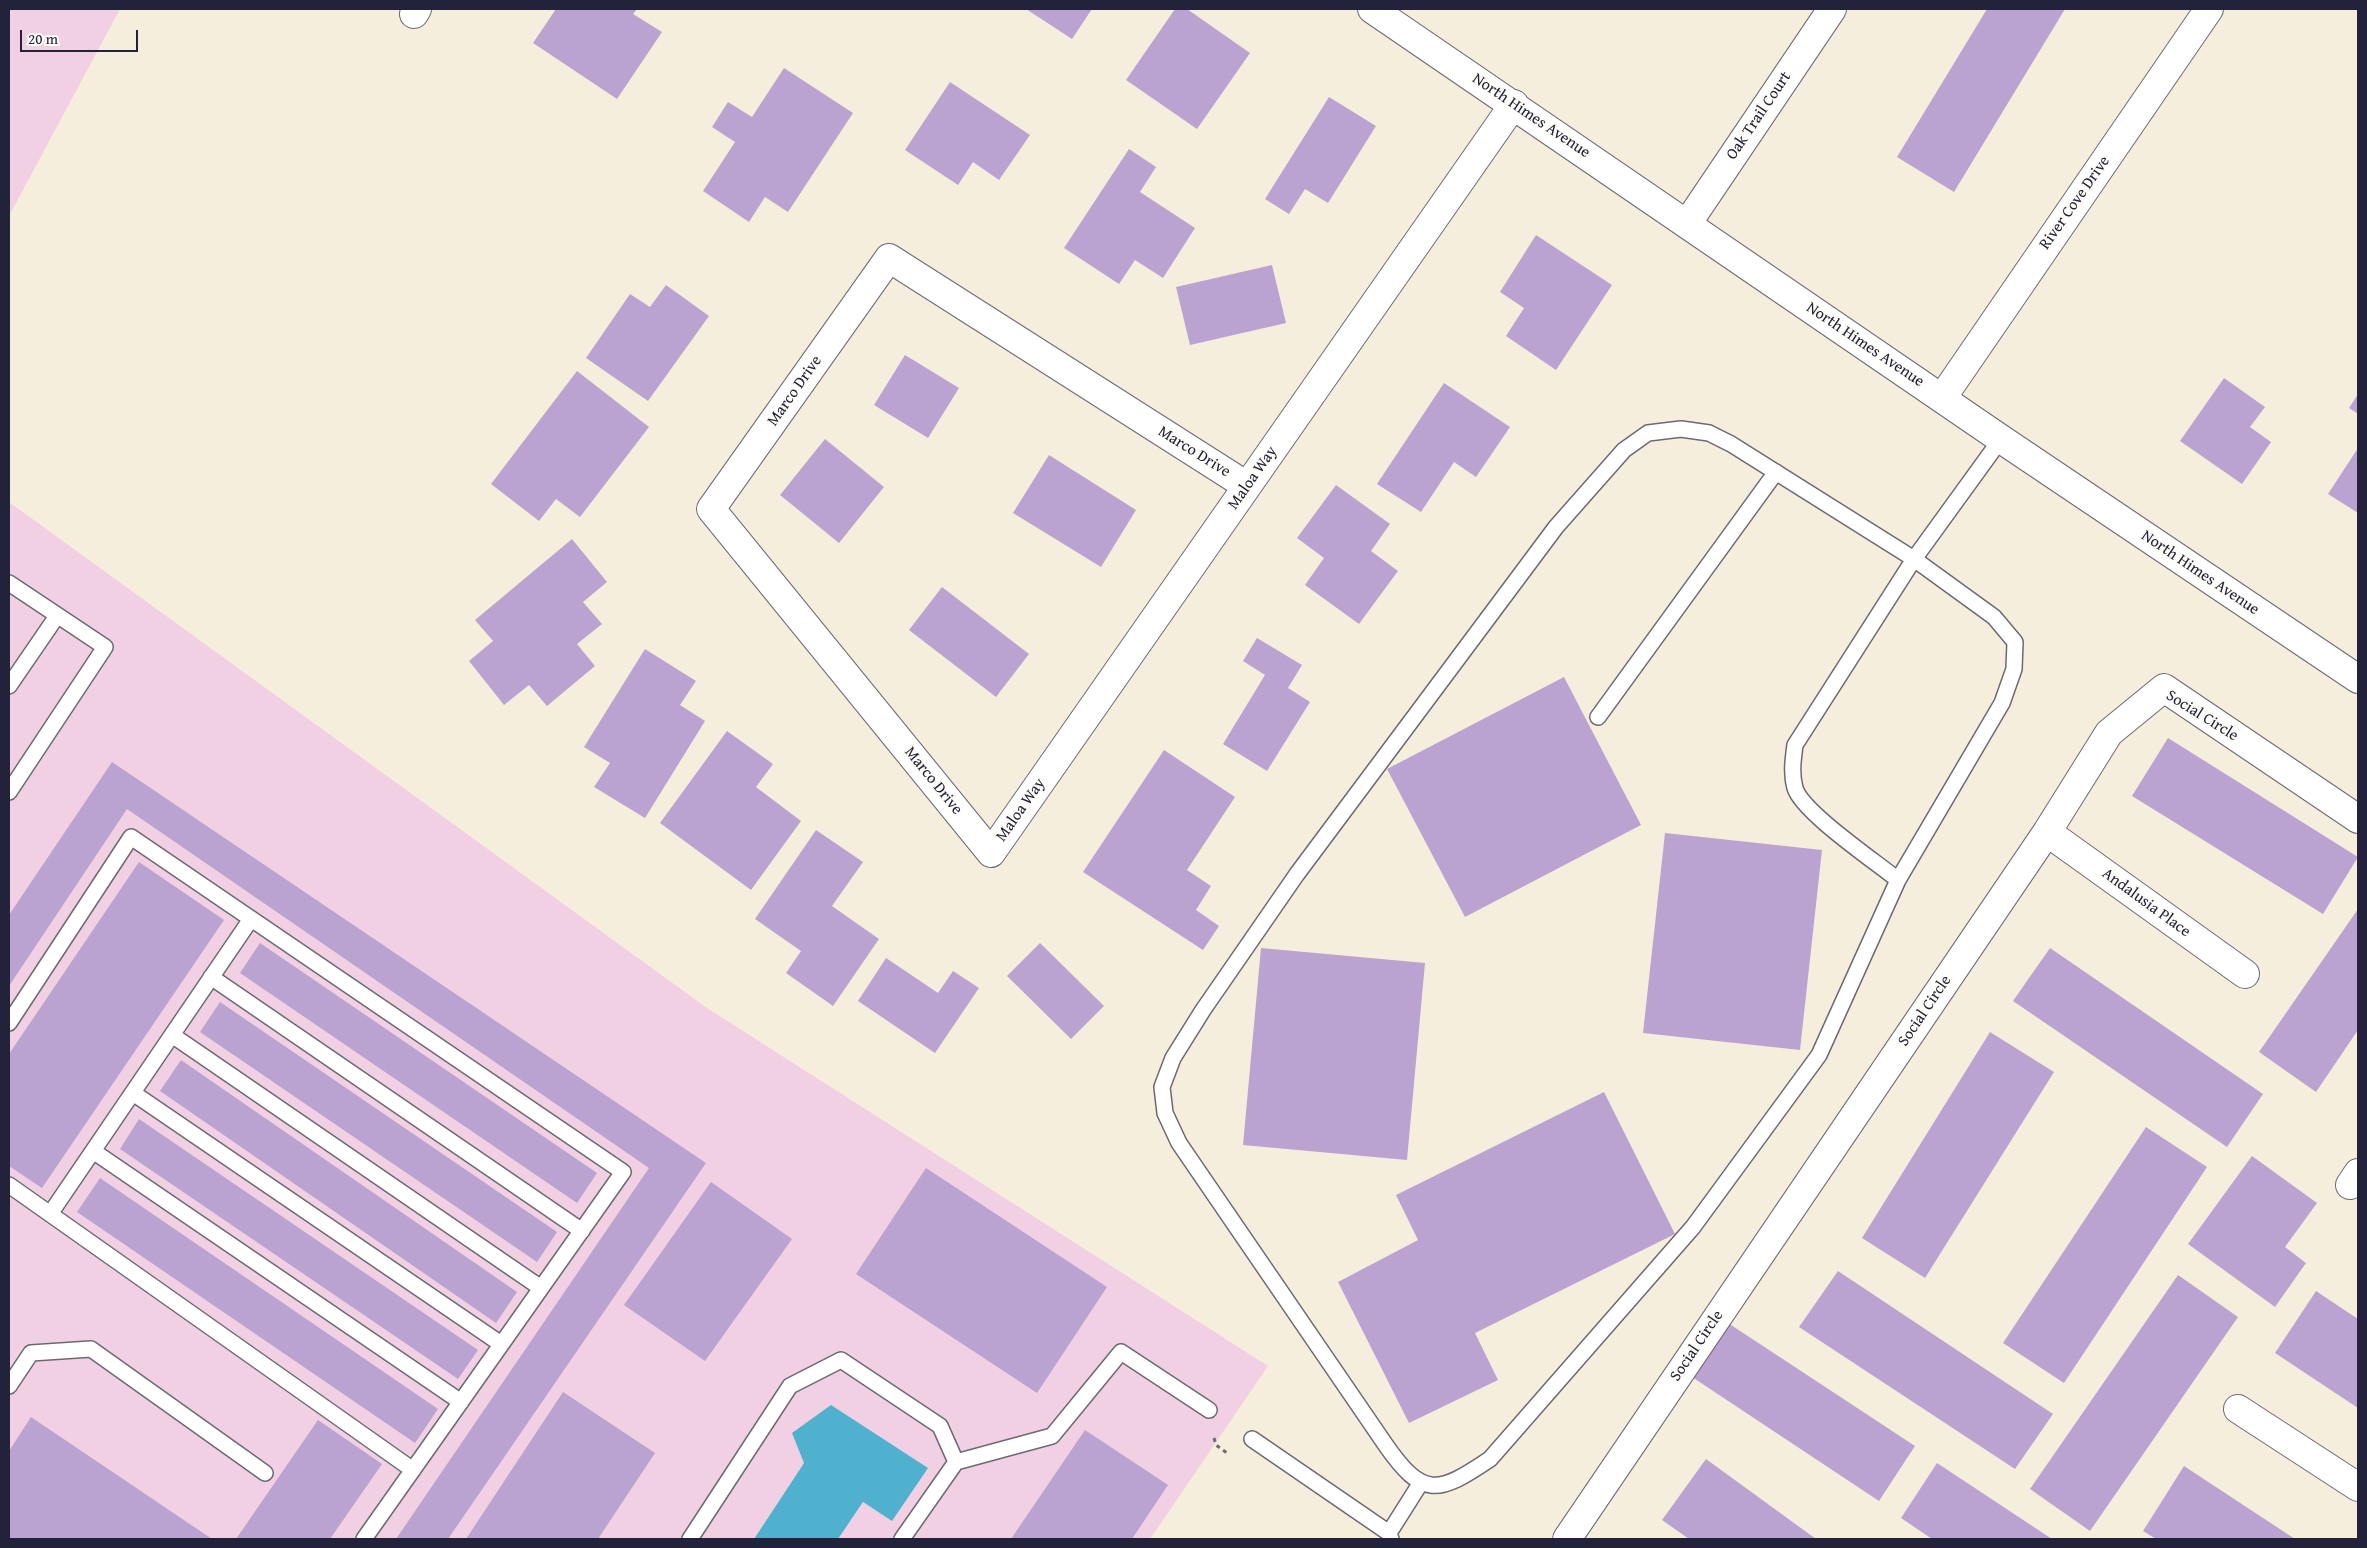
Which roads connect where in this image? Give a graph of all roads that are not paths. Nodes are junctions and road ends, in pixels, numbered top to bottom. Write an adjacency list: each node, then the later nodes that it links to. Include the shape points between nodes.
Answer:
1 (1372, 9): 4 (street, North Himes Avenue)
2 (1832, 9): 5 (street, Oak Trail Court)
3 (2209, 9): 6 (street, River Cove Drive)
4 (1514, 104): 5 (street, North Himes Avenue); 9 (street, Maloa Way)
5 (1687, 224): 6 (street, North Himes Avenue)
6 (1942, 398): 7 (street, North Himes Avenue)
7 (2001, 439): 10 (lane); 13 (street, North Himes Avenue)
8 (1776, 472): 10 (lane); 15 (lane); 41 (lane, via 1709,433 1682,429 1648,433 1624,450 1556,527 1297,874 1203,1010 1174,1058 1162,1087 1165,1113 1179,1143 1400,1466)
9 (1247, 486): 19 (street, Maloa Way); 19 (street, Marco Drive, via 889,258 711,509)
10 (1914, 559): 20 (lane, via 1994,617 2015,642 2014,669 2002,703); 20 (lane, via 1795,746 1792,770 1795,789 1808,808)
11 (9, 583): 12 (lane)
12 (57, 616): 14 (lane); 16 (lane, via 105,647)
13 (2358, 680)
14 (9, 686)
15 (1598, 717)
16 (9, 792)
17 (2358, 819): 18 (street, Social Circle, via 2164,688 2109,733)
18 (2047, 832): 22 (street, Andalusia Place); 47 (street, Social Circle)
19 (992, 852)
20 (1898, 880): 41 (lane, via 1819,1055 1693,1227 1490,1459 1460,1480 1439,1485)
21 (251, 919): 23 (lane); 24 (lane, via 131,837); 30 (lane, via 623,1172)
22 (2245, 974)
23 (211, 977): 25 (lane); 30 (lane)
24 (9, 1023)
25 (172, 1036): 26 (lane); 31 (lane)
26 (133, 1093): 27 (lane); 32 (lane)
27 (93, 1151): 29 (lane); 34 (lane)
28 (9, 1185): 29 (lane)
29 (50, 1214): 39 (lane)
30 (582, 1231): 31 (lane)
31 (541, 1288): 32 (lane)
32 (501, 1344): 34 (lane)
33 (9, 1386): 40 (lane, via 31,1353 91,1349)
34 (461, 1402): 39 (lane)
35 (2238, 1409): 42 (street)
36 (1209, 1410): 38 (lane, via 1121,1352 1052,1436)
37 (1252, 1439): 43 (lane)
38 (956, 1462): 45 (lane, via 940,1426 841,1360 790,1386); 46 (lane)
39 (412, 1470): 44 (lane)
40 (265, 1473)
41 (1420, 1484): 43 (lane)
42 (2358, 1487)
43 (1390, 1536)
44 (364, 1539)
45 (690, 1539)
46 (902, 1539)
47 (1567, 1539)

